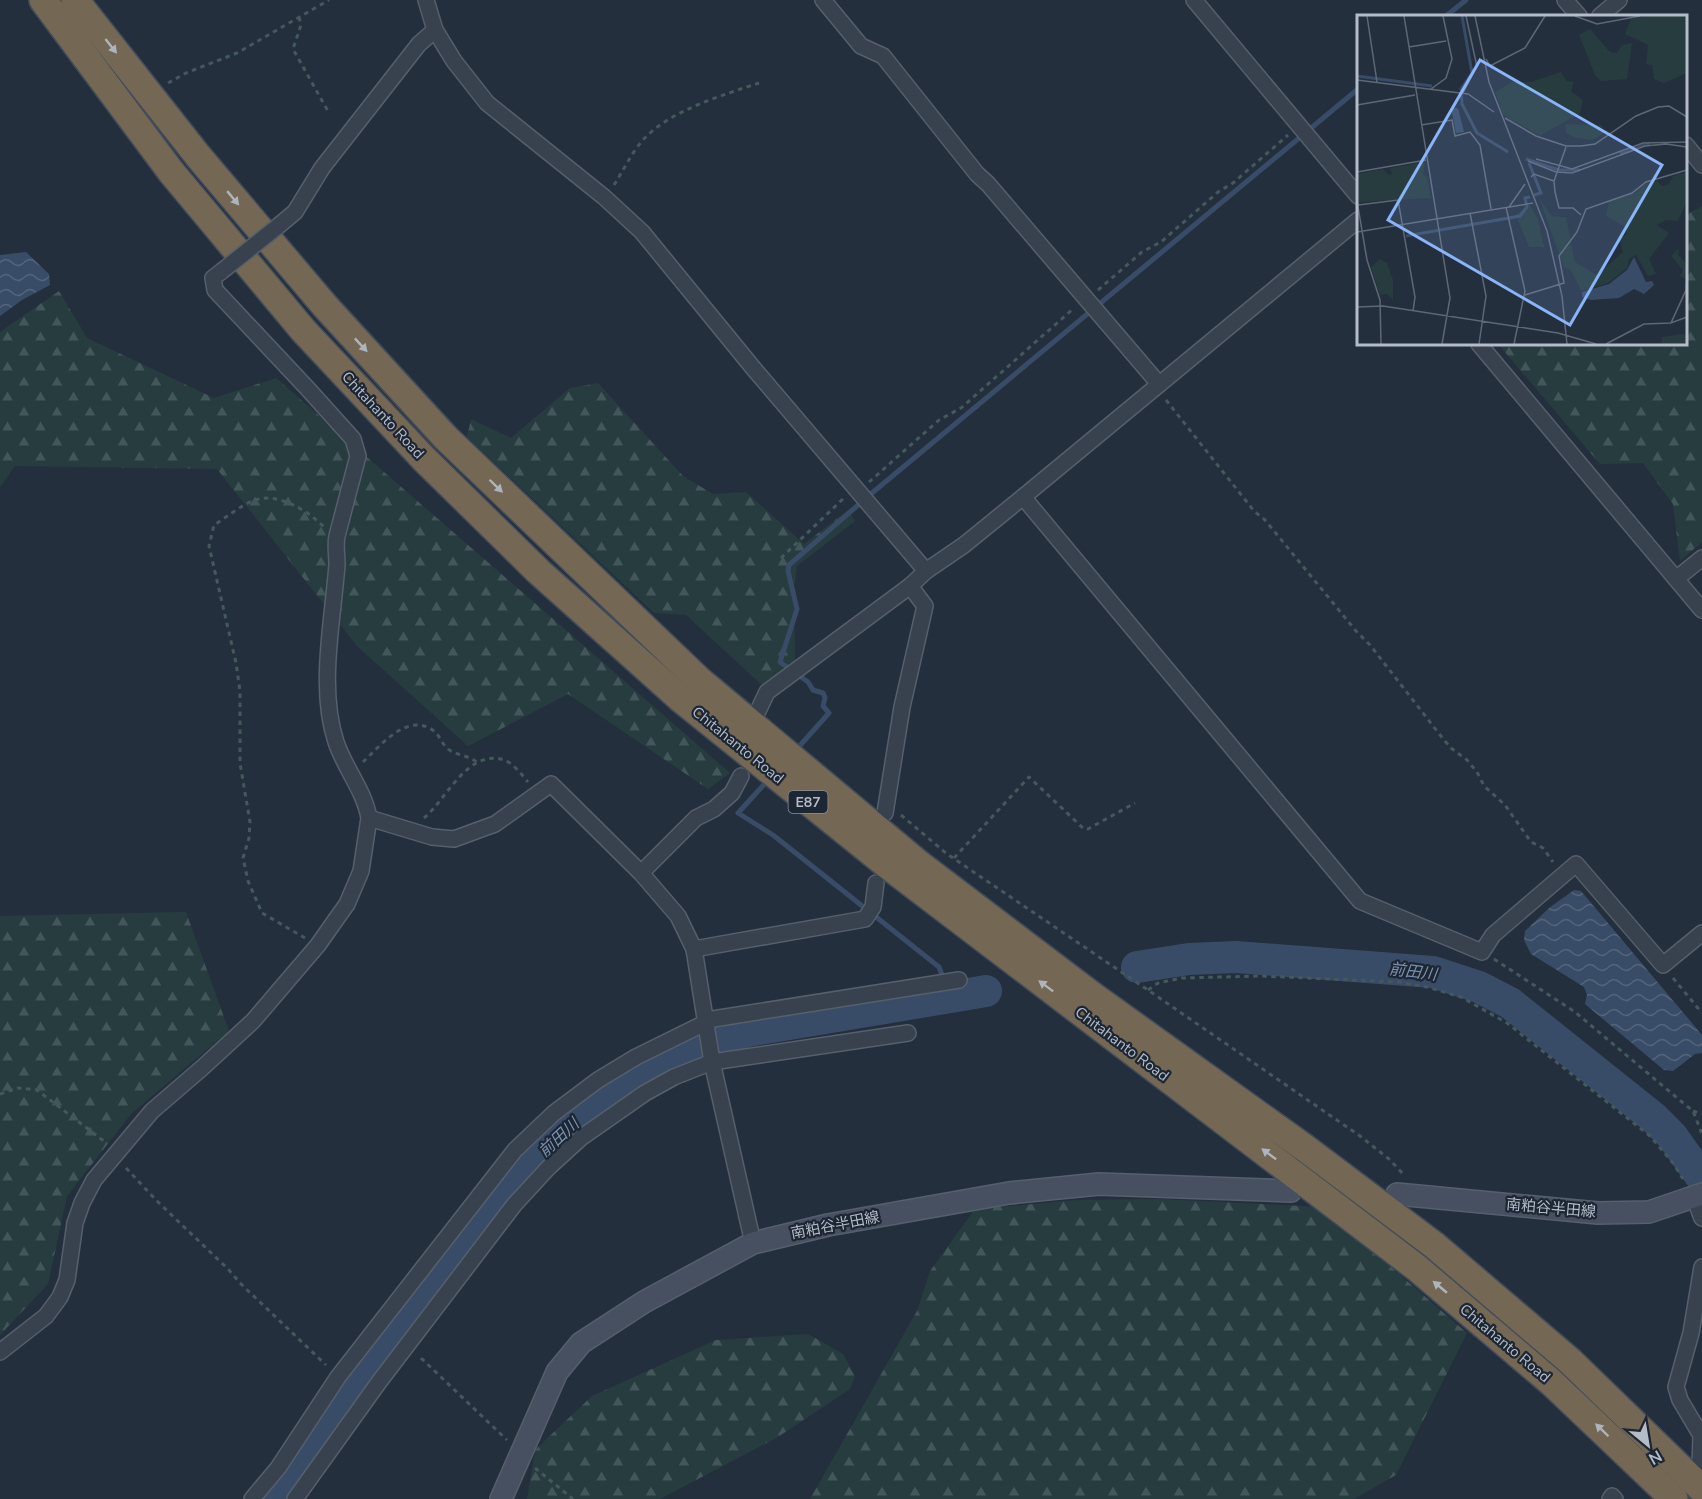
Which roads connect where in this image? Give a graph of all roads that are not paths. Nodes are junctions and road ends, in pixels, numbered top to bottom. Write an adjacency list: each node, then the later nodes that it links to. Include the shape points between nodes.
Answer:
1 (43, 0): 49 (highway, Chitahanto Road / E87, one-way to 1, via 1551,1382 1417,1268 886,864 681,699 538,571 424,459 303,330 172,172)
2 (75, 0): 43 (highway, Chitahanto Road / E87, one-way to 43, via 198,156 324,306 445,437 699,680 919,864 1434,1245)
3 (426, 0): 10 (street)
4 (822, 0): 16 (street, via 861,46 883,56 976,174)
5 (1194, 0): 13 (street)
6 (1565, 0): 8 (street)
7 (1619, 0): 9 (street)
8 (1578, 15)
9 (1601, 15)
10 (435, 30): 19 (street, via 487,102 642,232); 26 (street, bridge, via 419,44 322,168 294,212 213,278 215,290 353,439 358,456 336,539 326,687 336,743 359,787)
11 (1687, 147): 12 (street)
12 (1702, 165)
13 (1357, 194)
14 (1357, 222): 16 (street)
15 (1480, 345): 20 (street)
16 (1157, 386): 17 (street)
17 (1023, 497): 19 (street); 29 (street, via 1360,901 1482,952 1492,935 1576,864 1663,965)
18 (1702, 558): 20 (street)
19 (926, 571): 21 (street)
20 (1676, 579): 22 (street)
21 (910, 586): 23 (street, via 767,692); 25 (street, via 925,606 902,707)
22 (1702, 610)
23 (758, 711)
24 (741, 776): 27 (street, via 732,793 696,818)
25 (886, 808)
26 (369, 818): 27 (street, via 432,837 454,839 495,824 551,784); 41 (street, via 361,871 347,904 318,945 253,1021 152,1111 94,1180 75,1223 67,1280 60,1297 46,1316)
27 (641, 873): 30 (street, via 678,916)
28 (876, 883): 30 (street, via 873,907 865,919)
29 (1702, 933)
30 (694, 949): 32 (street)
31 (959, 980): 32 (street)
32 (705, 1024): 34 (street); 44 (street, via 598,1080 554,1113 515,1150 339,1377 278,1468)
33 (908, 1033): 34 (street)
34 (712, 1062): 39 (street); 45 (street, via 674,1077 627,1104 549,1167 492,1233)
35 (1291, 1191): 39 (main road, 南粕谷半田線, via 1099,1184 1009,1193)
36 (1406, 1195): 37 (main road, 南粕谷半田線, via 1598,1213 1649,1212)
37 (1699, 1195): 38 (street)
38 (1702, 1218)
39 (753, 1243): 46 (main road, 南粕谷半田線, via 644,1302 581,1344 557,1372)
40 (1702, 1267): 42 (street, via 1691,1333 1676,1387)
41 (0, 1352)
42 (1702, 1437): 43 (street)
43 (1701, 1477)
44 (252, 1499)
45 (295, 1499)
46 (501, 1499)
47 (1610, 1499): 48 (street)
48 (1615, 1499)
49 (1674, 1499)

